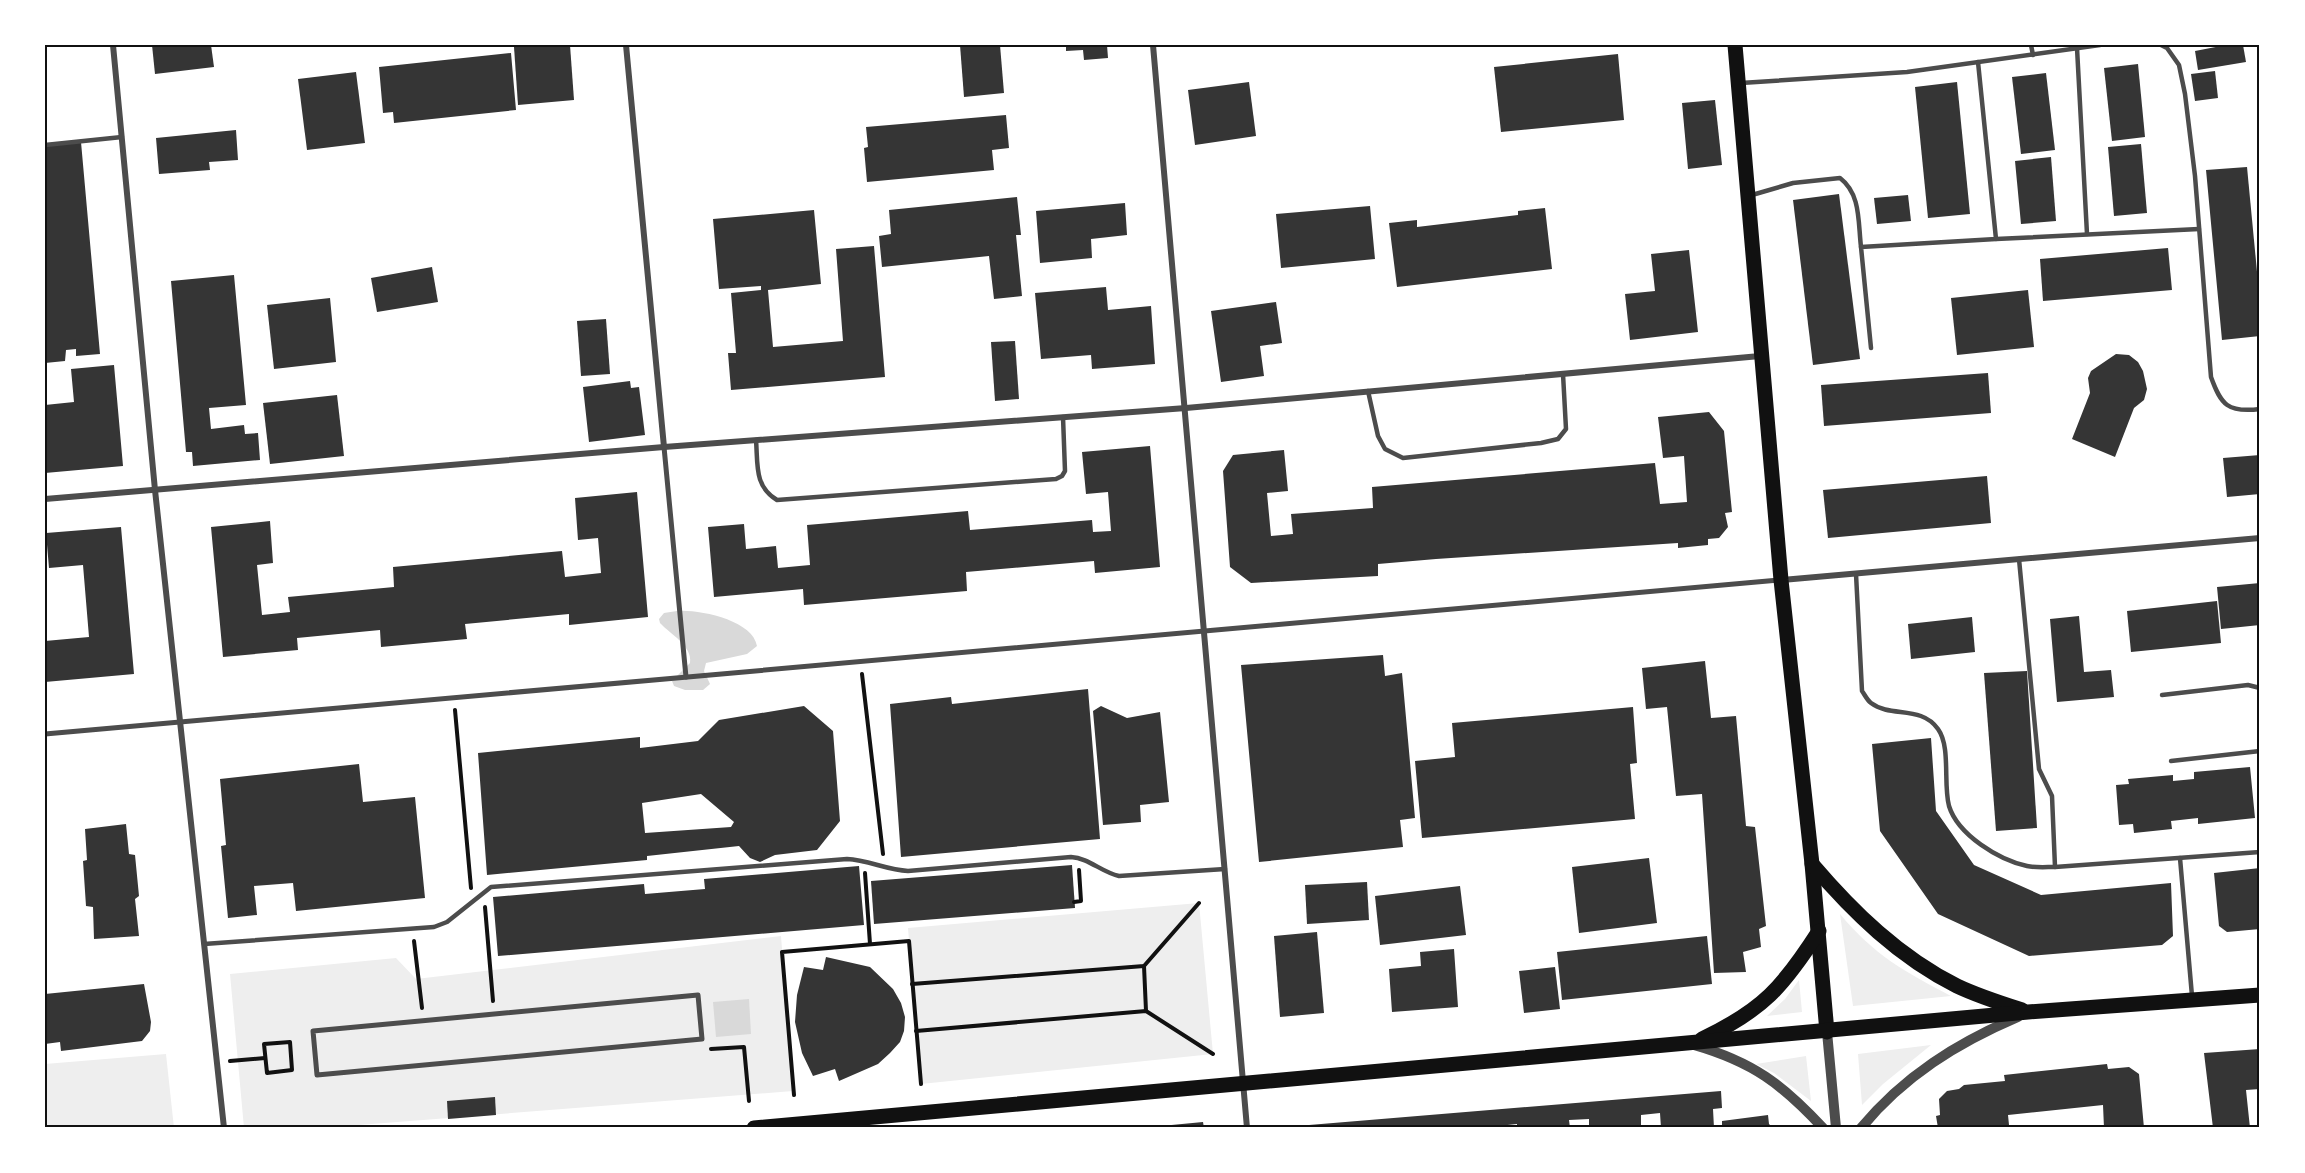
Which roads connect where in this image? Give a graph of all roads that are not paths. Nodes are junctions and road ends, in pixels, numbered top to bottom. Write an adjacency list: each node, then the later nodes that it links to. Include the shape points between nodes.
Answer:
1 (113, 45): 12 (street)
2 (626, 45): 27 (street)
3 (1153, 45): 23 (street)
4 (1735, 45): 11 (main road)
5 (2031, 45): 9 (lane)
6 (2100, 45): 8 (lane)
7 (2161, 45): 15 (lane, via 2179,65 2185,94)
8 (2077, 48): 9 (lane); 16 (lane)
9 (2032, 55): 10 (lane)
10 (1978, 62): 11 (lane, via 1907,72); 17 (lane)
11 (1738, 84): 14 (main road)
12 (122, 137): 13 (lane); 28 (street)
13 (45, 146)
14 (1748, 196): 18 (lane, via 1793,183 1840,178 1849,185 1856,201); 20 (main road)
15 (2199, 229): 16 (lane); 24 (lane, via 2211,376 2218,397 2228,407)
16 (2087, 234): 17 (lane)
17 (1996, 238): 18 (lane)
18 (1861, 247): 19 (lane)
19 (1871, 348)
20 (1760, 356): 21 (street); 33 (main road)
21 (1563, 374): 22 (street); 22 (lane, via 1566,429 1558,439 1403,458 1386,449 1378,436)
22 (1368, 391): 23 (street)
23 (1186, 408): 25 (street); 34 (street)
24 (2260, 409)
25 (1063, 417): 26 (street); 26 (lane, via 1062,476 1022,482 777,500 766,494 760,483)
26 (756, 440): 27 (street)
27 (664, 447): 28 (street); 35 (street)
28 (155, 490): 29 (street); 38 (street)
29 (45, 499)
30 (2260, 538): 31 (street)
31 (2019, 559): 32 (street); 45 (lane, via 2038,770 2052,796)
32 (1856, 574): 33 (street); 45 (lane, via 1860,680 1870,702 1915,713 1937,728 1943,738 1949,806 1977,841 2012,862 2029,867)
33 (1781, 580): 34 (street); 44 (main road)
34 (1205, 631): 35 (street); 46 (street)
35 (686, 677): 38 (street)
36 (2260, 688): 37 (lane, via 2248,685)
37 (2162, 695)
38 (180, 722): 39 (street); 48 (street)
39 (45, 734)
40 (2260, 751): 41 (lane)
41 (2171, 761)
42 (2260, 852): 43 (lane)
43 (2180, 858): 45 (lane); 50 (lane)
44 (1812, 864): 47 (main road); 51 (main road, via 1864,919 1909,957 1958,986)
45 (2055, 867)
46 (1225, 869): 48 (lane, via 1119,876 1078,858 908,871 847,859 491,887 447,922 434,927); 55 (street)
47 (1819, 931): 52 (main road); 54 (main road, via 1777,990 1728,1027)
48 (204, 944): 56 (street)
49 (2260, 995): 50 (main road)
50 (2192, 1000): 51 (main road)
51 (2028, 1012): 52 (main road); 61 (street, via 1947,1052 1894,1092)
52 (1827, 1032): 54 (main road); 60 (street)
53 (702, 1039): 53 (street, via 698,995 313,1031 316,1075)
54 (1691, 1044): 55 (main road); 59 (street, via 1725,1054 1768,1076)
55 (1244, 1084): 57 (main road); 58 (street)
56 (224, 1128)
57 (754, 1128)
58 (1248, 1128)
59 (1823, 1128)
60 (1836, 1128)
61 (1861, 1128)

